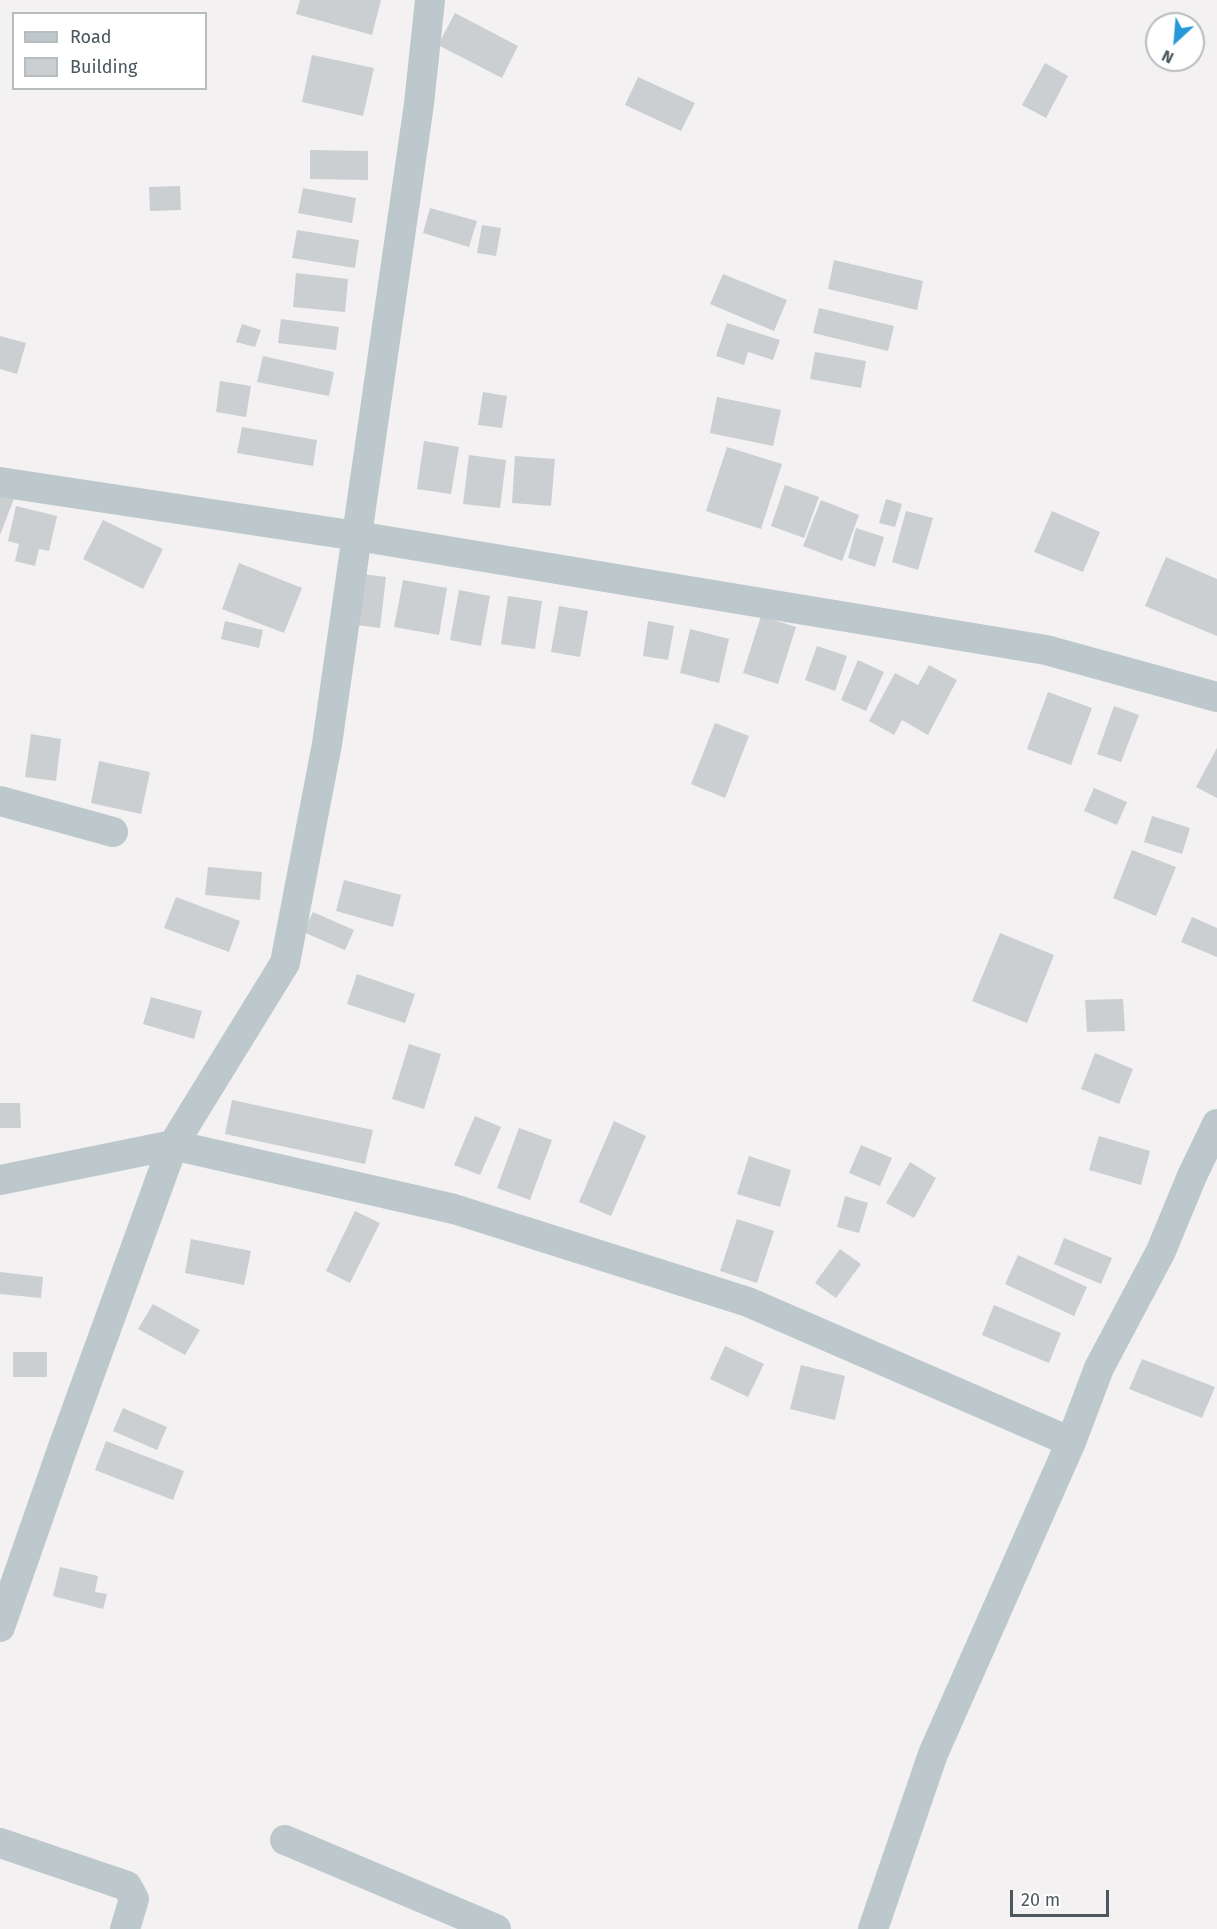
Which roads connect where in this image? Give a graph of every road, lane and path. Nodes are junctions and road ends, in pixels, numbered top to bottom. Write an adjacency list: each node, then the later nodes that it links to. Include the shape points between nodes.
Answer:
1 (430, 0): 3 (street, via 419,104)
2 (0, 482): 3 (street)
3 (357, 536): 4 (street, via 1046,650); 8 (street, via 327,744 285,963)
4 (1217, 697)
5 (0, 801): 6 (street)
6 (113, 832)
7 (1217, 1124): 10 (street, via 1161,1251 1099,1368)
8 (173, 1145): 9 (street); 10 (street, via 454,1209 748,1302); 11 (street)
9 (0, 1180)
10 (1071, 1442): 16 (street, via 933,1754)
11 (0, 1627)
12 (285, 1840): 15 (street)
13 (0, 1844): 14 (street, via 127,1886 134,1899)
14 (125, 1929)
15 (496, 1929)
16 (873, 1929)

